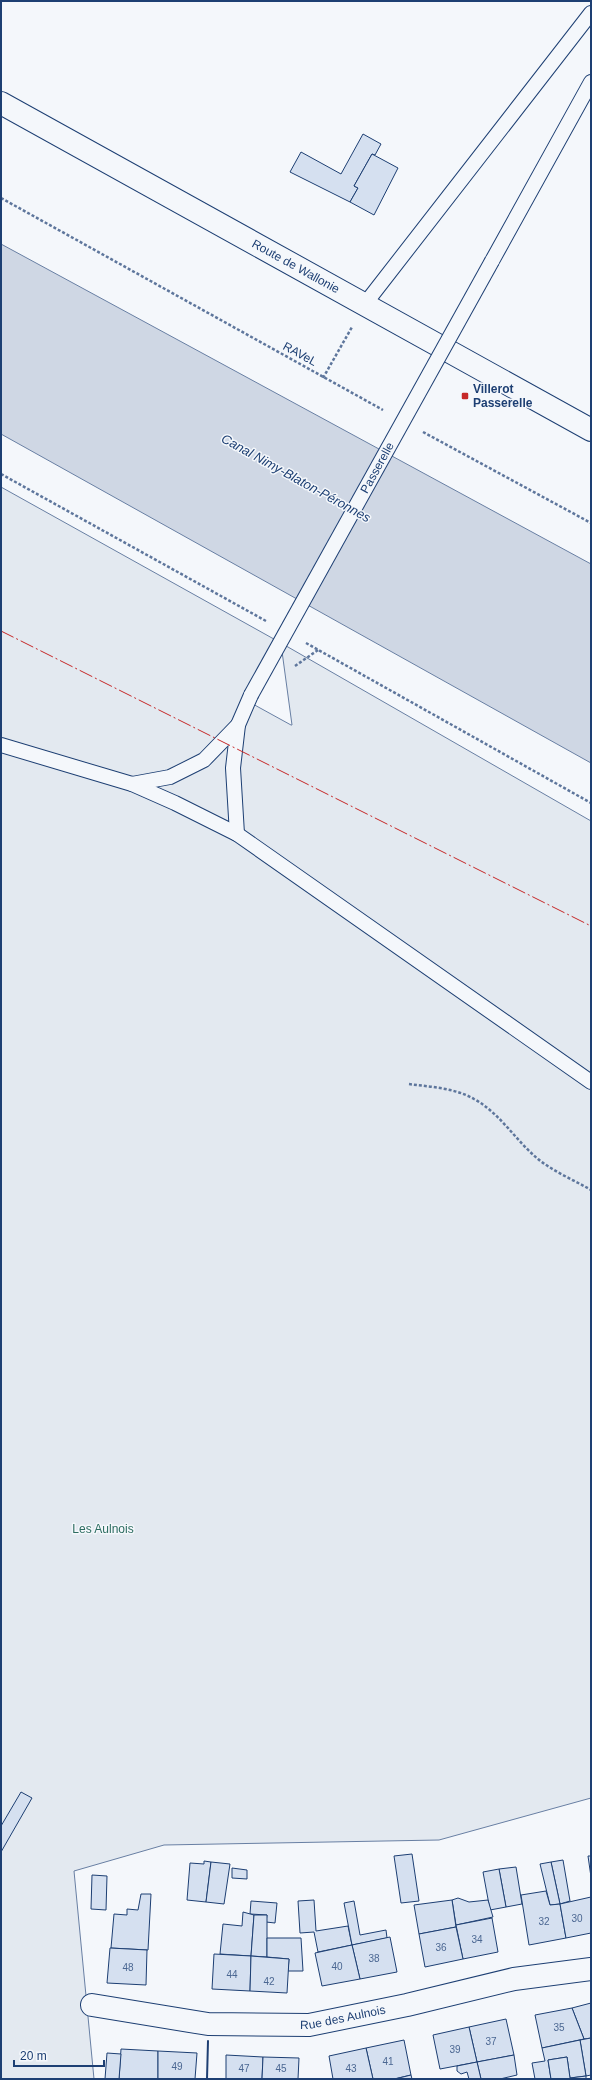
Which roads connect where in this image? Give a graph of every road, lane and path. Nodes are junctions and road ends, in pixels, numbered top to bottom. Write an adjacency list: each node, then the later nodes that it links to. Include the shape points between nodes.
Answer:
1 (591, 13): 5 (lane)
2 (591, 82): 11 (lane, Passerelle, bridge, via 251,695)
3 (1, 103): 5 (main road, Route de Wallonie)
4 (1, 198): 6 (path, RAVeL)
5 (365, 304): 6 (path); 9 (main road, Route de Wallonie)
6 (323, 378): 7 (path, RAVeL)
7 (385, 411)
8 (420, 430): 10 (path)
9 (591, 430)
10 (591, 523)
11 (238, 725): 13 (lane, via 204,760 170,777); 14 (lane, via 233,768)
12 (1, 745): 13 (lane)
13 (132, 784): 14 (lane)
14 (237, 834): 15 (lane)
15 (591, 1082)
16 (409, 1084): 17 (path, via 445,1088 474,1099 498,1118 519,1142 540,1160)
17 (591, 1190)
18 (591, 1969): 19 (main road, Rue des Aulnois, via 514,1979 309,2025 208,2024)
19 (92, 2005)

